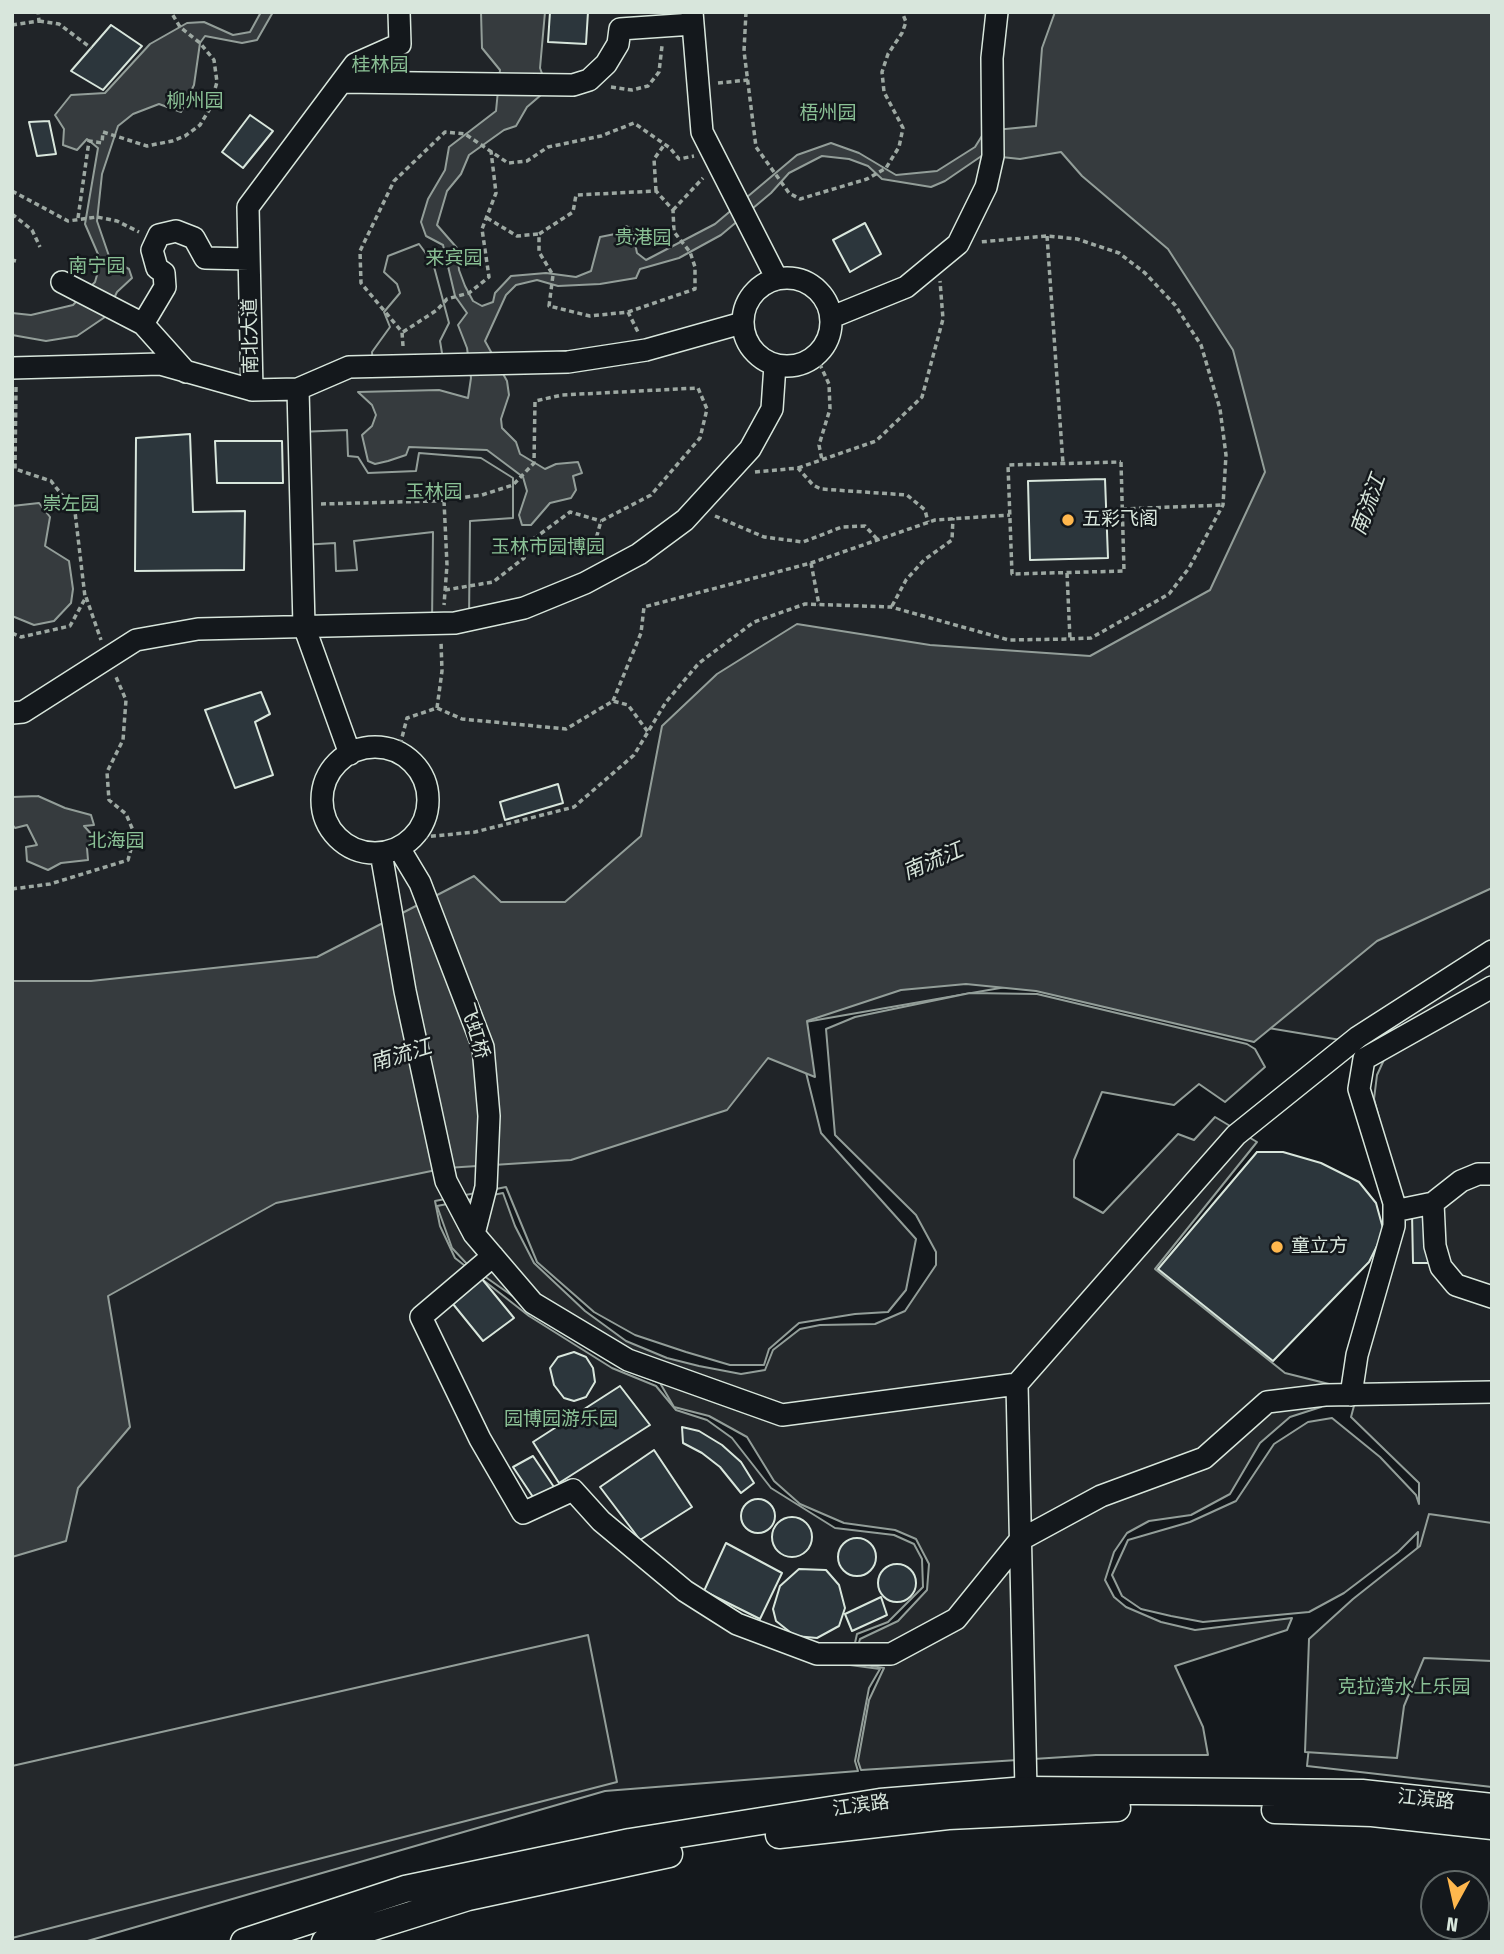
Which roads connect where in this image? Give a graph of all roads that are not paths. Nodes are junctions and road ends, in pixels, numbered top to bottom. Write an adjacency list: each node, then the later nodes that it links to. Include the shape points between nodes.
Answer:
1 (399, 12): 4 (street, 南北大道, via 400,44 355,64)
2 (997, 12): 8 (street, via 992,58 993,156 986,187 958,244 906,287)
3 (693, 18): 4 (street, via 620,29 618,44 606,64 573,85); 6 (street, via 701,152 741,210)
4 (342, 82): 5 (street, 南北大道, via 248,207)
5 (249, 259): 10 (street, via 205,258 194,238 176,231 159,235 152,250 157,268 164,273 165,287); 15 (street, 南北大道)
6 (777, 279): 8 (street, via 792,278 819,290); 9 (street, via 752,294)
7 (62, 282): 10 (street)
8 (832, 317): 11 (street, via 825,346 816,356 804,364)
9 (742, 323): 11 (street, via 752,349); 14 (street, via 646,350 568,362 349,367)
10 (143, 324): 13 (street)
11 (775, 365): 16 (street, via 772,409 750,449 695,509 639,554 605,573 524,608 443,623)
12 (14, 368): 13 (street, via 160,364)
13 (187, 372): 15 (street)
14 (298, 389): 15 (street, 南北大道); 16 (street)
15 (252, 390)
16 (304, 626): 17 (street, via 198,629 136,640 23,712); 18 (street)
17 (12, 713)
18 (350, 754): 19 (street, via 325,780 324,816 332,832 363,852); 19 (street, via 382,748 398,753 422,776 428,809 422,825)
19 (397, 846): 25 (street, via 390,896 405,991 446,1181); 25 (street, 飞虹桥, via 420,883 483,1047 489,1116 486,1187)
20 (1492, 951): 28 (street, via 1358,1037 1236,1135)
21 (1492, 988): 24 (street, via 1364,1059 1359,1089)
22 (1492, 1174): 23 (street, via 1461,1181)
23 (1433, 1203): 24 (street); 27 (street, via 1434,1246 1441,1267 1456,1285)
24 (1394, 1211): 30 (street)
25 (474, 1234): 26 (street)
26 (493, 1256): 28 (street, via 533,1303 628,1360 782,1415); 31 (street, via 421,1317 480,1439 523,1513 573,1490 601,1521 685,1591 737,1623 817,1654 891,1654 956,1619)
27 (1492, 1297)
28 (1017, 1384): 31 (street)
29 (1492, 1392): 30 (street)
30 (1351, 1395): 31 (street, via 1267,1402 1204,1458 1101,1496)
31 (1020, 1540): 32 (street)
32 (1026, 1790): 33 (main road, 江滨路, via 1362,1793); 35 (main road, 江滨路, via 880,1802 630,1842 405,1889)
33 (1492, 1807)
34 (1492, 1826): 36 (main road, 江滨路, via 1373,1813 1188,1808 948,1816 763,1837 596,1867 468,1897)
35 (244, 1942)
36 (325, 1942)

